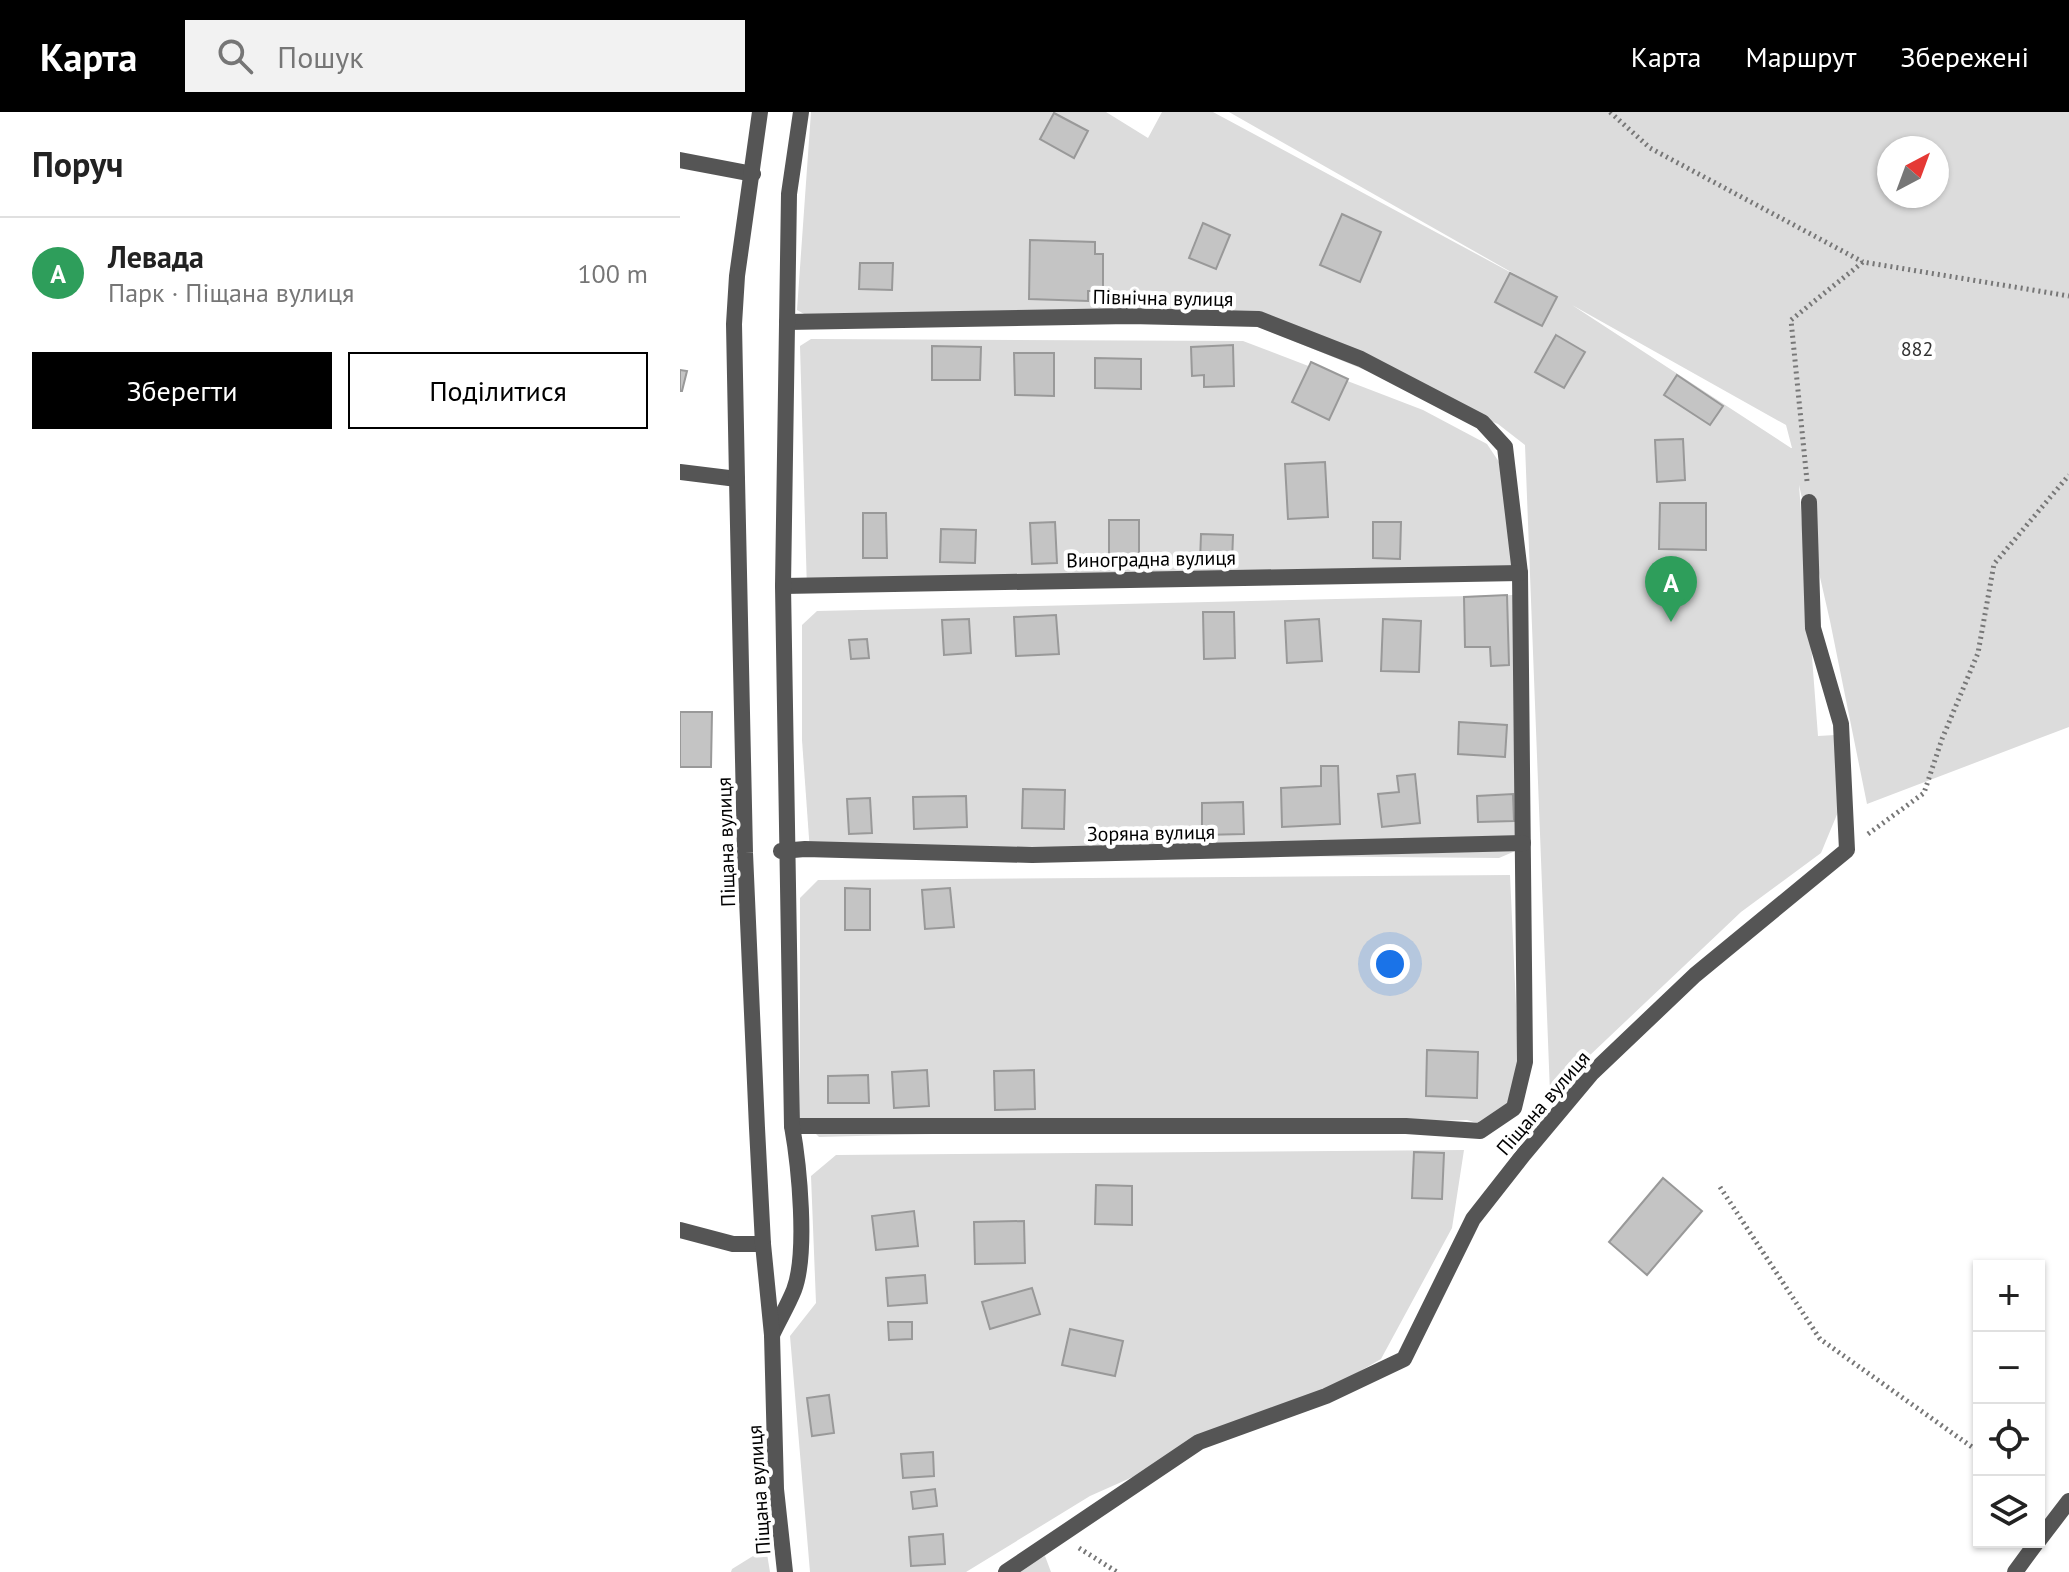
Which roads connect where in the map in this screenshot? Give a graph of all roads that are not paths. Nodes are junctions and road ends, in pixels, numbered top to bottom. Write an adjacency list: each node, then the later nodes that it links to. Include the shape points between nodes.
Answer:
1 (760, 112): 4 (street, Піщана вулиця)
2 (801, 112): 5 (street, via 789,194)
3 (680, 160): 4 (street)
4 (753, 174): 7 (street, Піщана вулиця, via 734,324)
5 (787, 322): 9 (street, Північна вулиця, via 1259,319 1361,359 1482,422 1505,447); 10 (street)
6 (680, 472): 7 (street)
7 (737, 479): 15 (street, Піщана вулиця, via 745,853)
8 (1809, 502): 21 (street, Піщана вулиця, via 1813,628 1841,724 1847,850 1695,975 1591,1074 1473,1219 1404,1359 1326,1396 1199,1442)
9 (1520, 573): 10 (street, Виноградна вулиця); 11 (street)
10 (783, 586): 12 (street)
11 (1523, 843): 12 (street, Зоряна вулиця, via 1032,855); 13 (street, via 1525,1062 1514,1108 1480,1131 1406,1126)
12 (784, 851): 13 (street)
13 (792, 1126): 16 (street, via 799,1166 800,1254 795,1288)
14 (680, 1230): 15 (street, via 733,1244)
15 (763, 1244): 16 (street, Піщана вулиця)
16 (772, 1335): 20 (street, Піщана вулиця, via 776,1489)
17 (2069, 1501): 18 (street)
18 (2045, 1532)
19 (2033, 1548): 22 (street)
20 (785, 1572)
21 (1006, 1572)
22 (2015, 1572)

